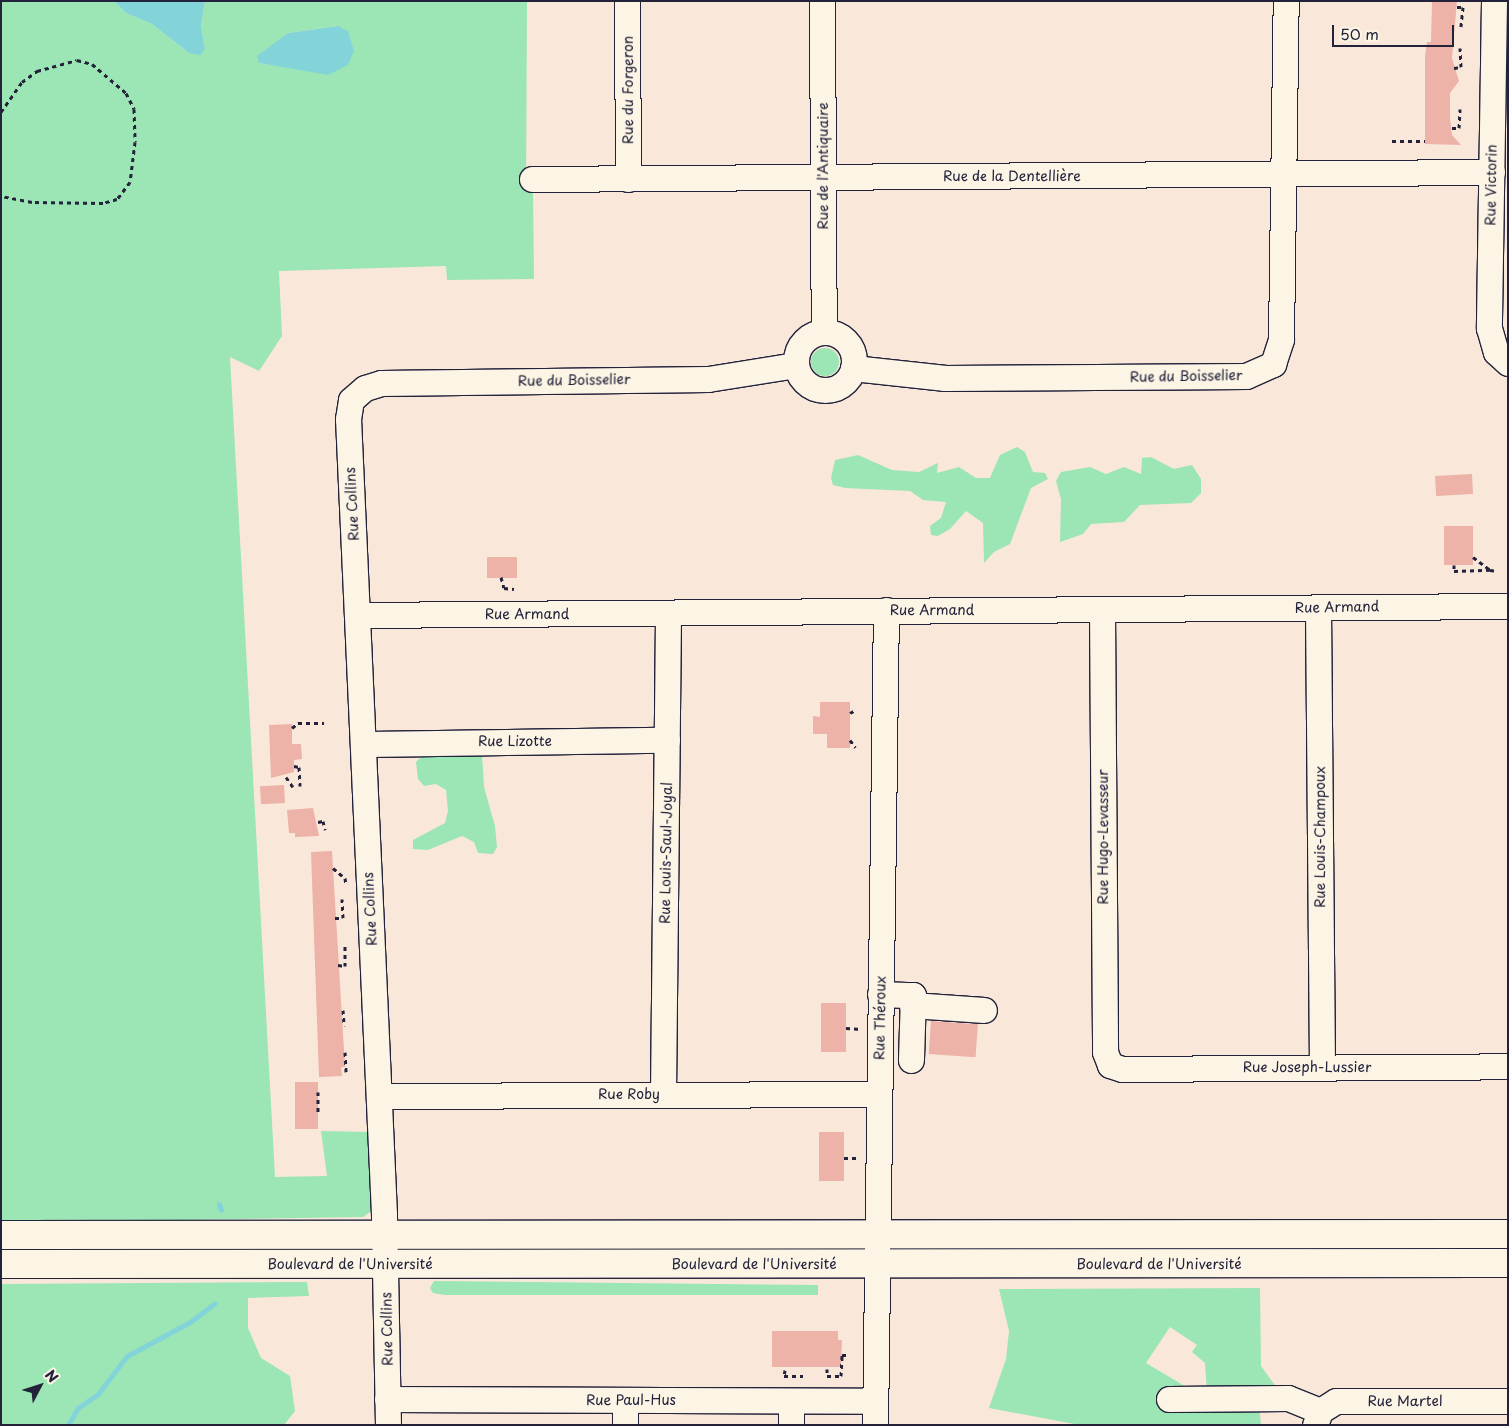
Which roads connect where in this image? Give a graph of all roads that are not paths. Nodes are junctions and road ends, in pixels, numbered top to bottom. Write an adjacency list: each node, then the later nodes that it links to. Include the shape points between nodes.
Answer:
1 (628, 1): 9 (street, Rue du Forgeron)
2 (822, 1): 7 (street, Rue de l'Antiquaire)
3 (1286, 1): 6 (street, Rue du Boisselier)
4 (1499, 3): 5 (street, Rue Victorin)
5 (1492, 172): 6 (street, Rue de la Dentellière); 11 (street, Rue Victorin, via 1489,328 1496,352)
6 (1282, 174): 7 (street, Rue de la Dentellière); 13 (street, Rue du Boisselier, via 1280,349 1272,364 1256,374 945,378)
7 (823, 177): 9 (street, Rue de la Dentellière); 10 (street, Rue de l'Antiquaire)
8 (532, 179): 9 (street, Rue de la Dentellière)
9 (628, 179)
10 (824, 332): 12 (street, via 802,342); 13 (street, via 845,340 853,353)
11 (1508, 363)
12 (795, 365): 13 (street, via 802,380 823,391 846,382); 14 (street, Rue du Boisselier, via 708,379 381,383)
13 (854, 368)
14 (355, 395): 20 (street, Rue Collins, via 348,419)
15 (1508, 606): 16 (street, Rue Armand)
16 (1318, 608): 18 (street, Rue Armand); 29 (street, Rue Louis-Champoux)
17 (886, 610): 18 (street, Rue Armand); 19 (street, Rue Armand); 23 (street, Rue Théroux)
18 (1102, 610): 27 (street, Rue Hugo-Levasseur, via 1105,1052)
19 (668, 613): 20 (street, Rue Armand); 21 (street, Rue Louis-Saul-Joyal)
20 (357, 615): 22 (street, Rue Collins)
21 (667, 740): 22 (street, Rue Lizotte); 30 (street, Rue Louis-Saul-Joyal)
22 (362, 744): 32 (street, Rue Collins)
23 (880, 994): 25 (street, via 912,995); 26 (street, Rue Théroux)
24 (984, 1010): 25 (street)
25 (918, 1016): 26 (street, via 918,1061)
26 (879, 1058): 31 (street, Rue Théroux)
27 (1108, 1063): 29 (street, Rue Joseph-Lussier, via 1118,1069)
28 (1508, 1066): 29 (street, Rue Joseph-Lussier)
29 (1322, 1067)
30 (663, 1094): 31 (street, Rue Roby); 32 (street, Rue Roby)
31 (879, 1094): 36 (street, Rue Théroux)
32 (379, 1096): 33 (street, Rue Collins)
33 (385, 1234): 35 (main road, Boulevard de l'Université); 36 (main road, Boulevard de l'Université); 37 (street, Rue Collins)
34 (1508, 1234): 36 (main road, Boulevard de l'Université)
35 (1, 1235)
36 (875, 1236): 40 (street, Rue Théroux)
37 (385, 1263): 39 (main road, Boulevard de l'Université); 40 (main road, Boulevard de l'Université); 41 (street, Rue Collins)
38 (1508, 1263): 40 (main road, Boulevard de l'Université)
39 (1, 1264)
40 (875, 1265): 46 (street, Rue Théroux)
41 (388, 1399): 43 (street, Rue Paul-Hus); 48 (street, Rue Collins)
42 (1169, 1399): 47 (street, via 1288,1398)
43 (625, 1400): 45 (street, Rue Paul-Hus); 49 (street)
44 (1508, 1401): 47 (street, Rue Martel, via 1336,1402)
45 (791, 1413): 46 (street, Rue Paul-Hus)
46 (874, 1413)
47 (1318, 1418)
48 (388, 1425)
49 (625, 1425)

